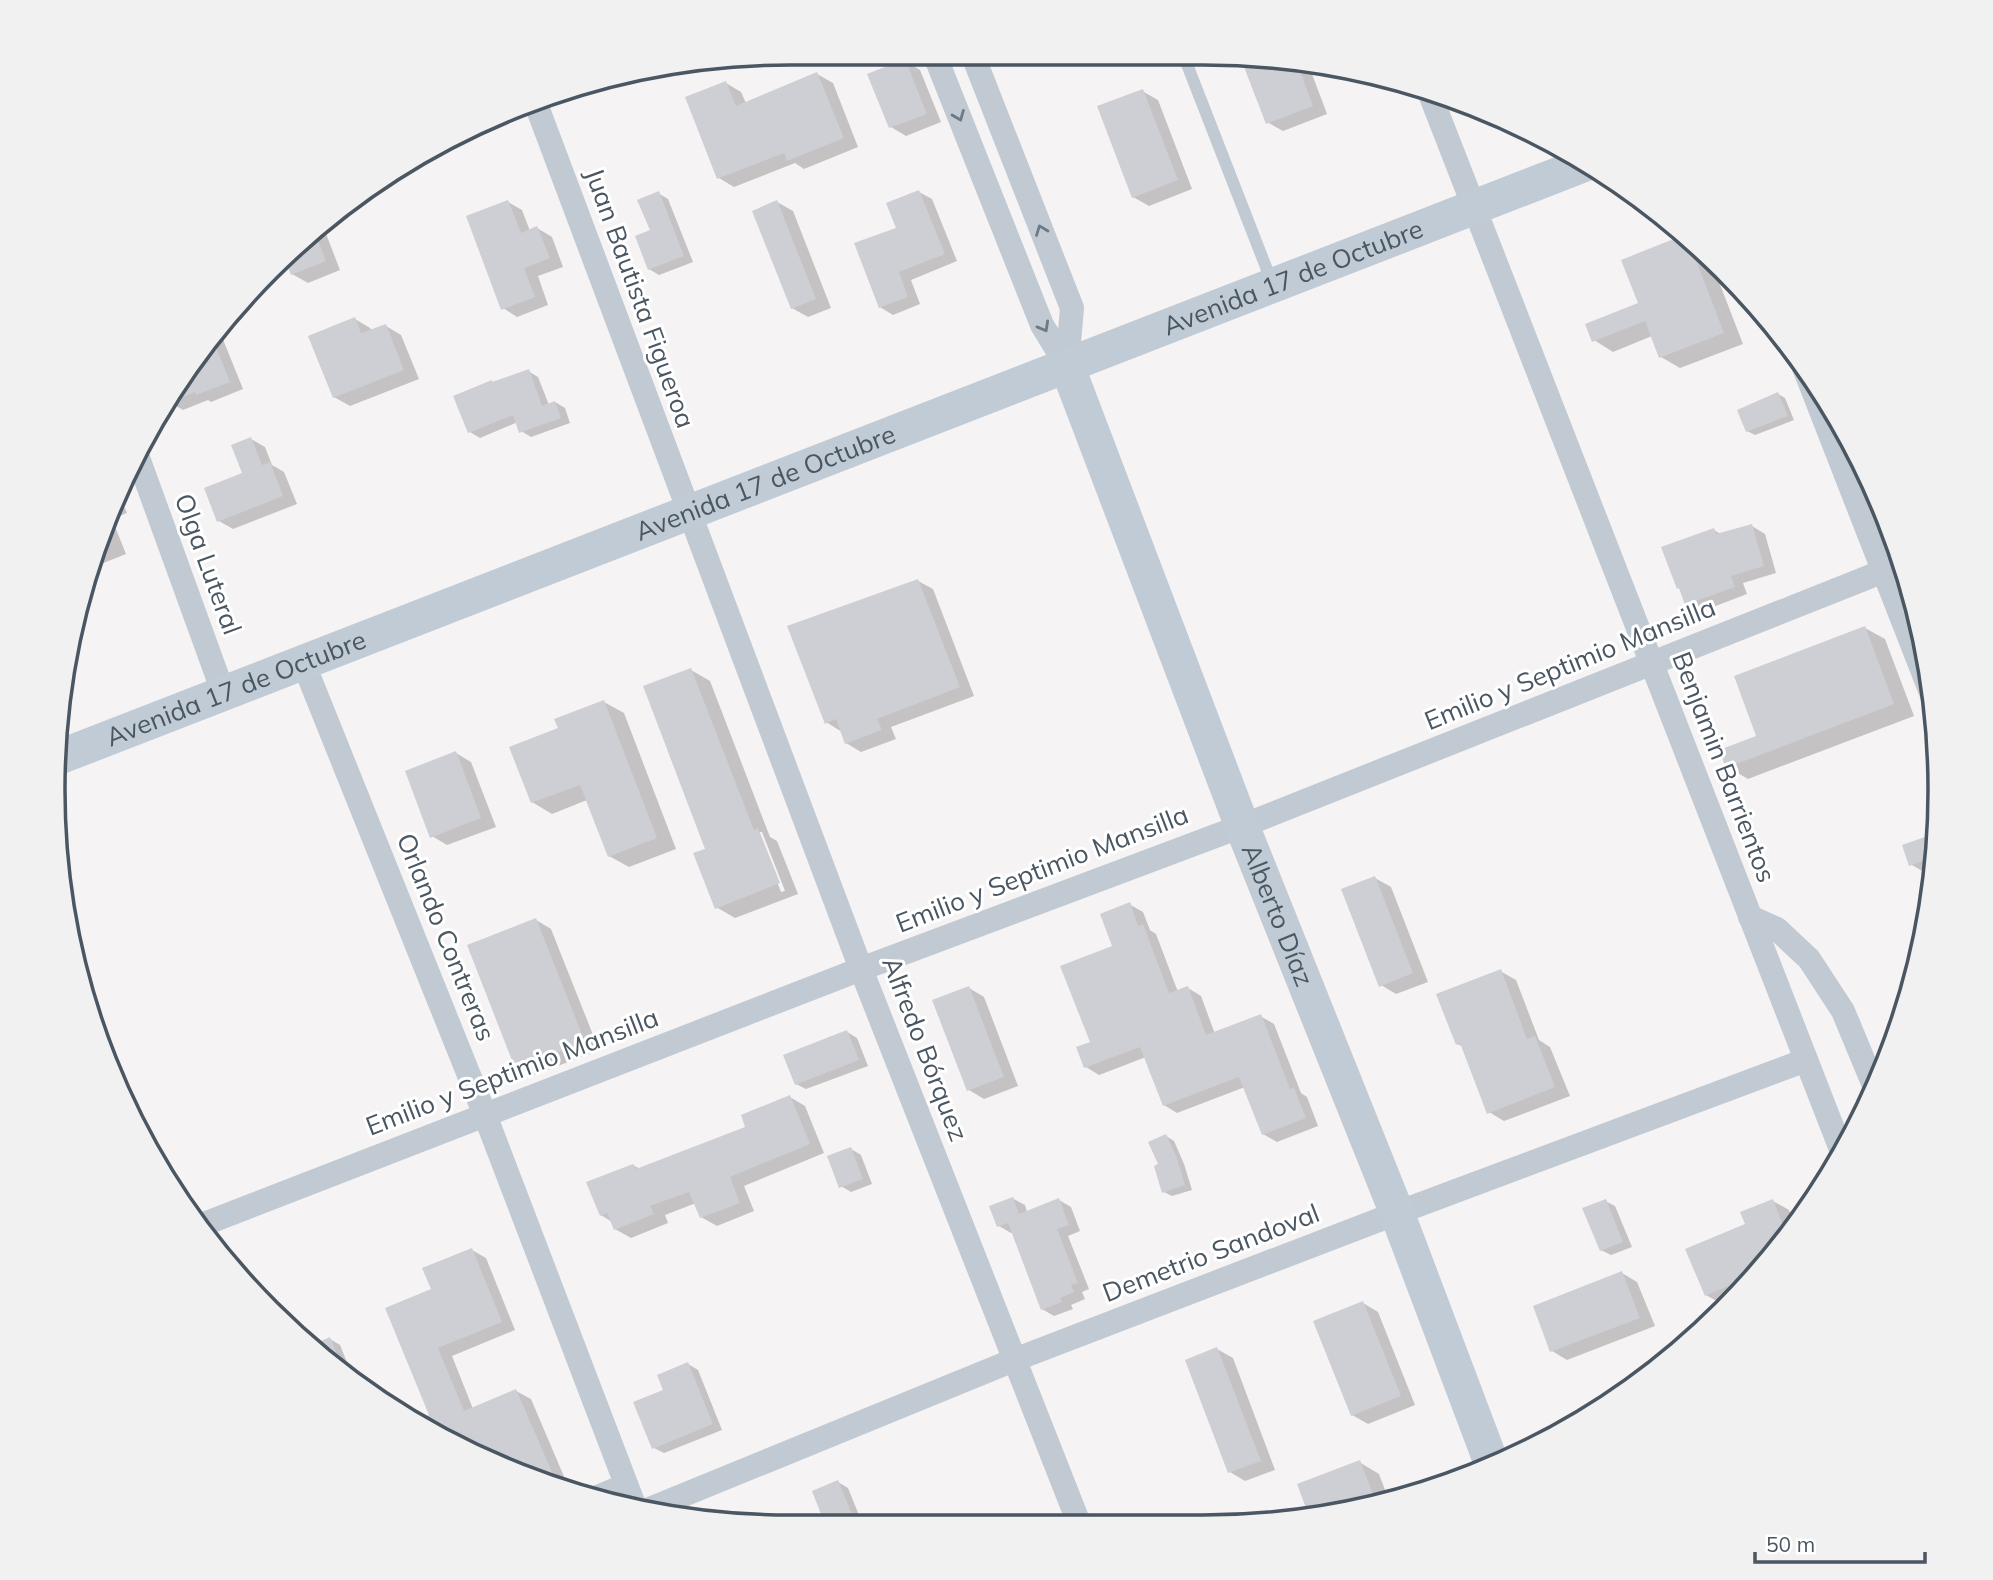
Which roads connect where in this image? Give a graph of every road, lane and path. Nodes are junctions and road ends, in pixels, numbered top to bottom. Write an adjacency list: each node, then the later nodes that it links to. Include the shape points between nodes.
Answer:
1 (939, 65): 9 (street, one-way to 9, via 1041,325)
2 (977, 65): 9 (street, one-way to 2, via 1072,307)
3 (1186, 65): 8 (lane)
4 (1433, 102): 7 (street, Benjamin Barrientos)
5 (538, 110): 12 (street, Juan Bautista Figueroa)
6 (1575, 168): 7 (main road, Avenida 17 de Octubre)
7 (1474, 208): 8 (main road, Avenida 17 de Octubre); 16 (street, Benjamin Barrientos)
8 (1273, 286): 9 (main road, Avenida 17 de Octubre)
9 (1068, 366): 12 (main road, Avenida 17 de Octubre); 19 (main road, Alberto Díaz)
10 (1830, 426): 13 (street)
11 (141, 467): 17 (street, Olga Luteral)
12 (689, 512): 15 (main road, Avenida 17 de Octubre); 21 (street, Alfredo Bórquez)
13 (1893, 567): 14 (street); 16 (street, Emilio y Septimio Mansilla)
14 (1905, 607)
15 (303, 662): 17 (main road, Avenida 17 de Octubre); 24 (street, Orlando Contreras)
16 (1651, 664): 19 (street, Emilio y Septimio Mansilla); 20 (street, Benjamin Barrientos)
17 (223, 692): 18 (main road, Avenida 17 de Octubre)
18 (66, 755)
19 (1242, 825): 21 (street, Emilio y Septimio Mansilla); 26 (main road, Alberto Díaz)
20 (1750, 917): 22 (street, Benjamin Barrientos); 23 (street, via 1777,929 1809,959 1843,1011)
21 (861, 969): 24 (street, Emilio y Septimio Mansilla); 28 (street, Alfredo Bórquez)
22 (1806, 1060): 25 (street, Benjamin Barrientos); 26 (street, Demetrio Sandoval)
23 (1870, 1075)
24 (485, 1115): 27 (street, Emilio y Septimio Mansilla); 30 (street, Orlando Contreras)
25 (1838, 1141)
26 (1396, 1213): 28 (street, Demetrio Sandoval); 29 (main road, Alberto Díaz)
27 (208, 1222)
28 (1014, 1360): 33 (street, Demetrio Sandoval); 34 (street, Alfredo Bórquez)
29 (1489, 1456)
30 (626, 1485): 31 (street); 32 (street, Orlando Contreras)
31 (608, 1492)
32 (631, 1497)
33 (663, 1503)
34 (1075, 1515)

